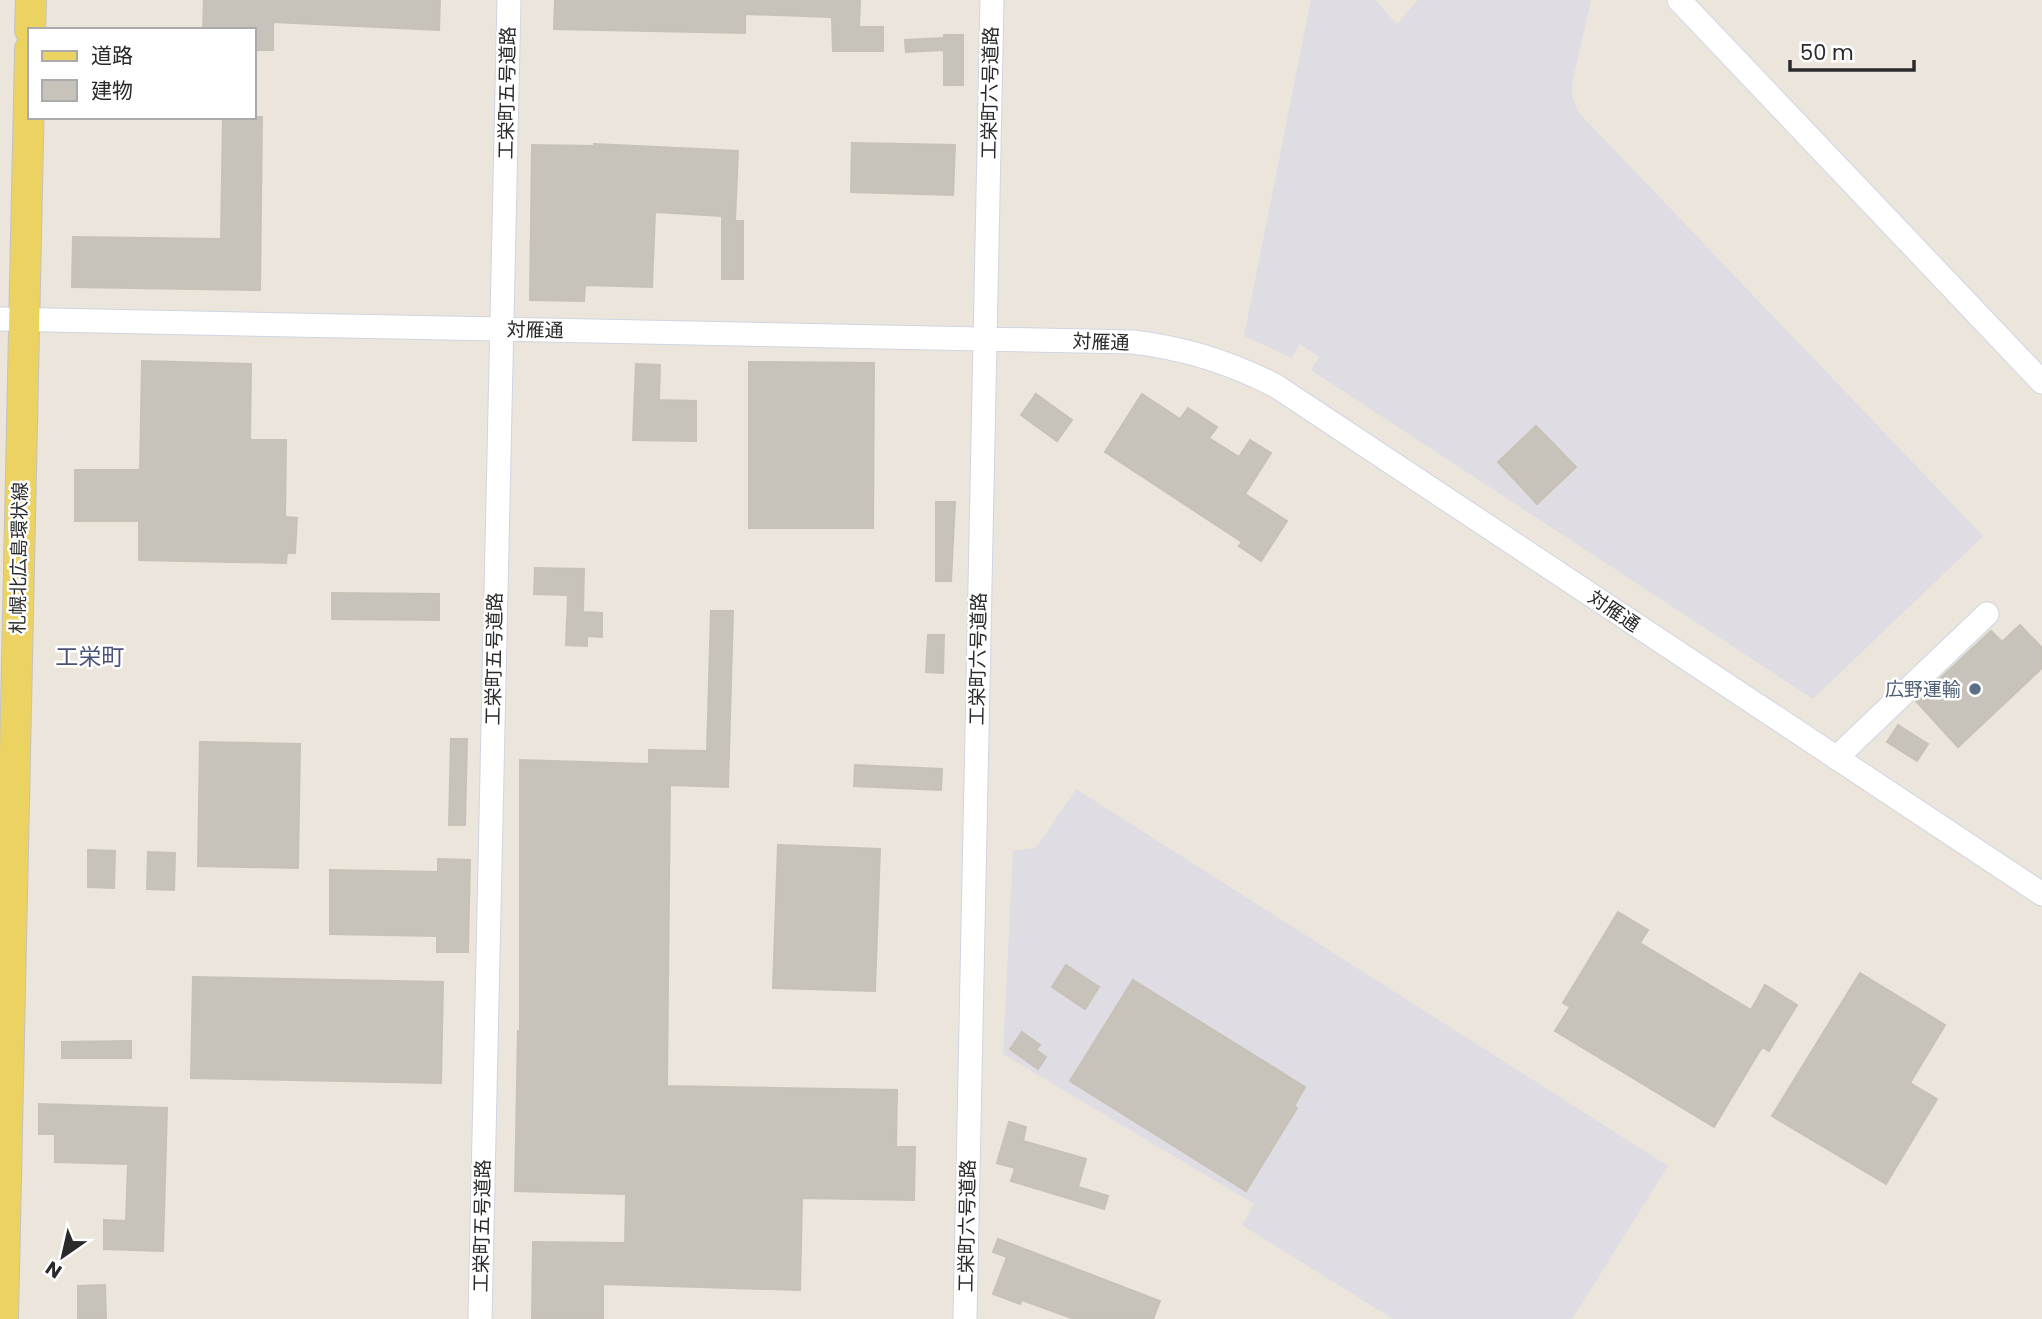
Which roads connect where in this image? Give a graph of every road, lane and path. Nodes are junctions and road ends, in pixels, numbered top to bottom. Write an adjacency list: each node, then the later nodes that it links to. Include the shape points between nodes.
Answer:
1 (31, 0): 5 (main road)
2 (509, 0): 8 (street, 工栄町五号道路)
3 (992, 0): 9 (street, 工栄町六号道路)
4 (1679, 0): 10 (street)
5 (30, 28)
6 (28, 79): 7 (main road, 札幌北広島環状線)
7 (12, 319): 8 (street, 対雁通); 14 (main road, 札幌北広島環状線)
8 (501, 329): 9 (street, 対雁通); 15 (street, 工栄町五号道路)
9 (985, 339): 12 (street, 対雁通, via 1164,346 1251,373); 16 (street, 工栄町六号道路)
10 (2042, 382)
11 (1987, 614): 12 (street)
12 (1836, 758): 13 (street, 対雁通)
13 (2042, 894)
14 (3, 1319)
15 (480, 1319)
16 (965, 1319)

